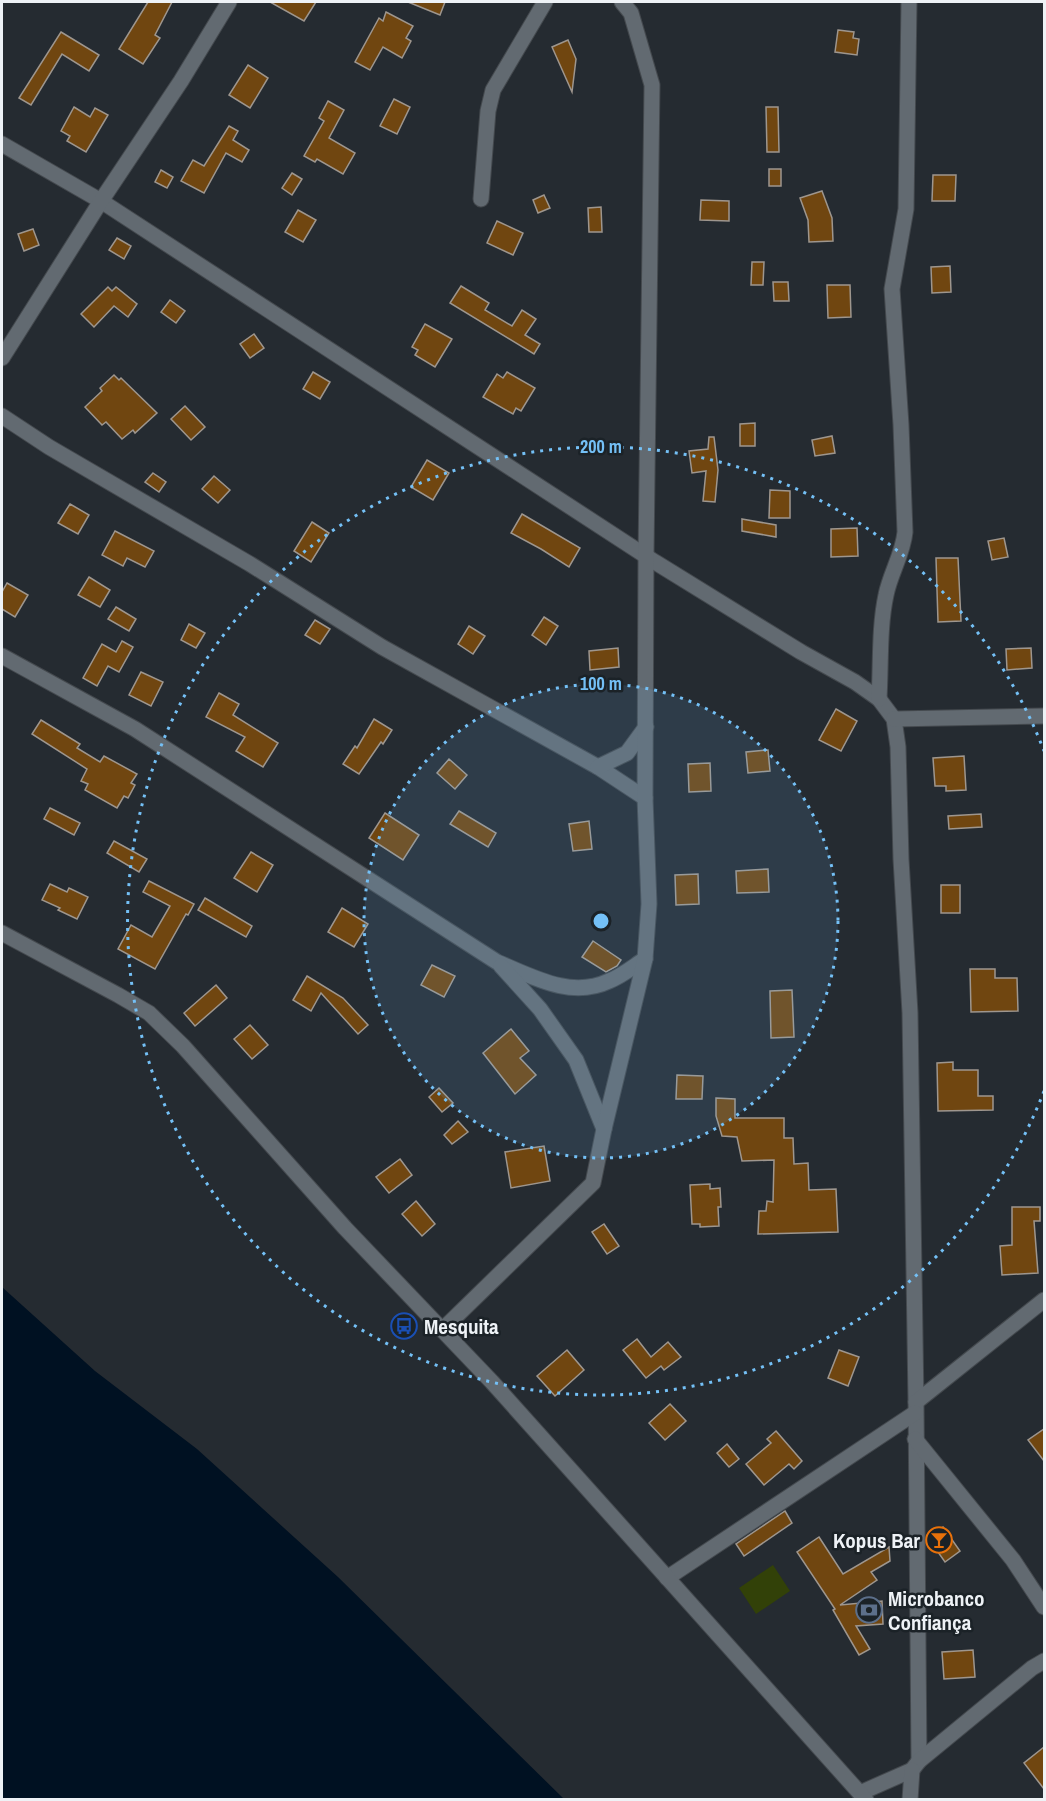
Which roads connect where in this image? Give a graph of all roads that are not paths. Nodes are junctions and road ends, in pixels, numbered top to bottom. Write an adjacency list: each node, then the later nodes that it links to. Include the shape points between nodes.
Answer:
1 (230, 2): 7 (street)
2 (545, 2): 6 (street, via 493,90)
3 (622, 2): 10 (street, via 632,13 652,86)
4 (909, 2): 12 (street, via 906,209 892,289 905,532 886,595)
5 (2, 144): 7 (street)
6 (481, 199)
7 (101, 201): 8 (street); 10 (street)
8 (2, 358)
9 (2, 416): 16 (street, via 382,647)
10 (646, 556): 12 (street); 15 (street)
11 (2, 656): 20 (street, via 135,729)
12 (879, 699): 14 (street)
13 (1044, 716): 14 (street)
14 (894, 719): 24 (street, via 910,1012)
15 (646, 727): 16 (street, via 627,753); 17 (street)
16 (598, 767): 17 (street)
17 (645, 798): 19 (street, via 649,904)
18 (2, 933): 23 (street, via 149,1013)
19 (645, 959): 20 (street, via 611,981 584,989 552,985); 21 (street)
20 (497, 962): 21 (street, via 540,1009 576,1060)
21 (604, 1130): 23 (street, via 593,1183)
22 (1044, 1300): 24 (street)
23 (442, 1330): 26 (street)
24 (915, 1407): 25 (street); 26 (street)
25 (915, 1439): 27 (street, via 1013,1560); 31 (street)
26 (667, 1578): 32 (street)
27 (1044, 1606)
28 (1044, 1661): 30 (street)
29 (1044, 1672): 30 (street)
30 (1021, 1677): 31 (street)
31 (916, 1766): 32 (street); 33 (street)
32 (863, 1796)
33 (910, 1800)

